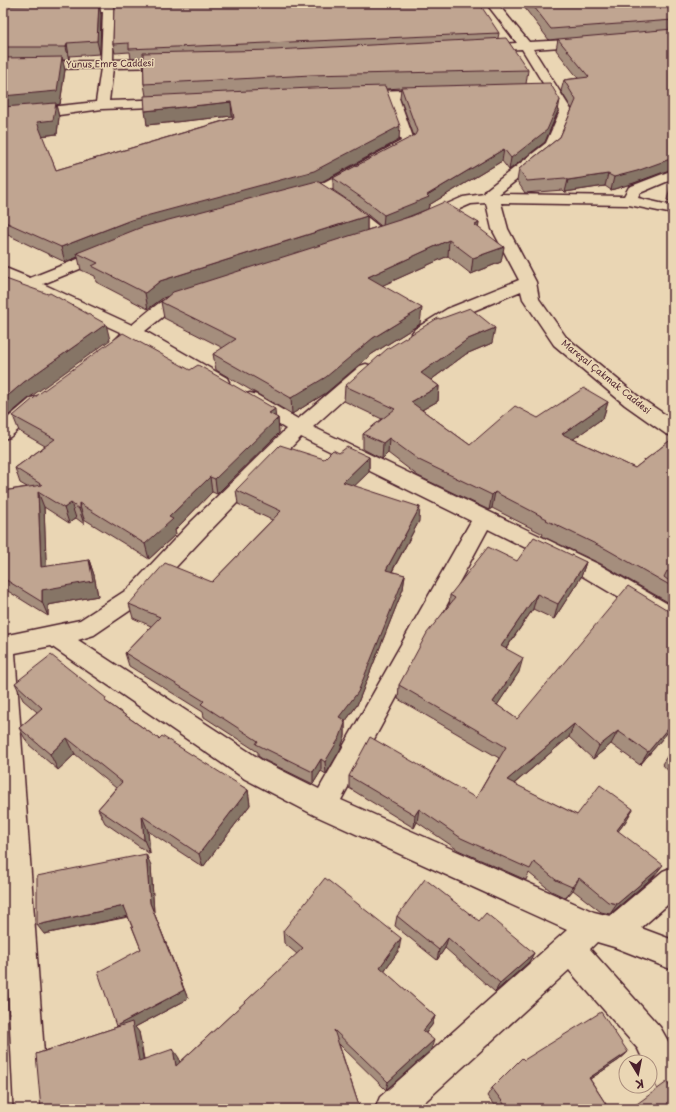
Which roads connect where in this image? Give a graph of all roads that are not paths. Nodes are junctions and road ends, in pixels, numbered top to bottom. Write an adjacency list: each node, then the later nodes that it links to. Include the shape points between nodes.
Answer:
1 (491, 3): 6 (street)
2 (110, 6): 3 (street); 4 (street); 9 (street)
3 (151, 8)
4 (56, 9)
5 (602, 41): 6 (street)
6 (526, 46): 7 (street); 11 (street)
7 (471, 49)
8 (186, 62): 9 (street, Yunus Emre Caddesi)
9 (108, 65): 10 (street, Yunus Emre Caddesi); 17 (street)
10 (3, 66)
11 (553, 89): 12 (street); 21 (street, via 566,111 552,145 491,193)
12 (537, 90)
13 (445, 92): 14 (street)
14 (391, 94): 15 (street); 20 (street, via 408,143)
15 (343, 95)
16 (185, 103): 17 (street)
17 (102, 105): 18 (street)
18 (3, 116)
19 (673, 174): 23 (street, via 634,190)
20 (320, 190): 21 (street, via 356,214 373,237 405,227 468,200); 22 (street)
21 (492, 198): 23 (street); 27 (street, Mareşal Çakmak Caddesi, via 500,230)
22 (285, 200)
23 (628, 201): 24 (street)
24 (673, 210)
25 (118, 248): 28 (street)
26 (3, 272): 28 (street)
27 (528, 282): 31 (street, via 452,313); 36 (street, Mareşal Çakmak Caddesi, via 531,298 560,341 632,401)
28 (30, 284): 30 (street)
29 (207, 291): 30 (street, via 169,303)
30 (134, 332): 32 (street); 35 (street)
31 (406, 342)
32 (110, 350)
33 (379, 359): 35 (street)
34 (49, 394): 37 (street)
35 (299, 428): 38 (street); 40 (street, via 136,595 86,628)
36 (673, 429)
37 (3, 432)
38 (483, 518): 39 (street, via 592,572); 42 (street)
39 (673, 618)
40 (54, 636): 41 (street); 42 (street, via 254,770)
41 (3, 646): 48 (street)
42 (324, 806): 44 (street)
43 (673, 881): 44 (street)
44 (603, 929): 45 (street); 46 (street)
45 (570, 949): 47 (street, via 649,1038); 49 (street)
46 (673, 955)
47 (673, 1083)
48 (31, 1109)
49 (392, 1109)

